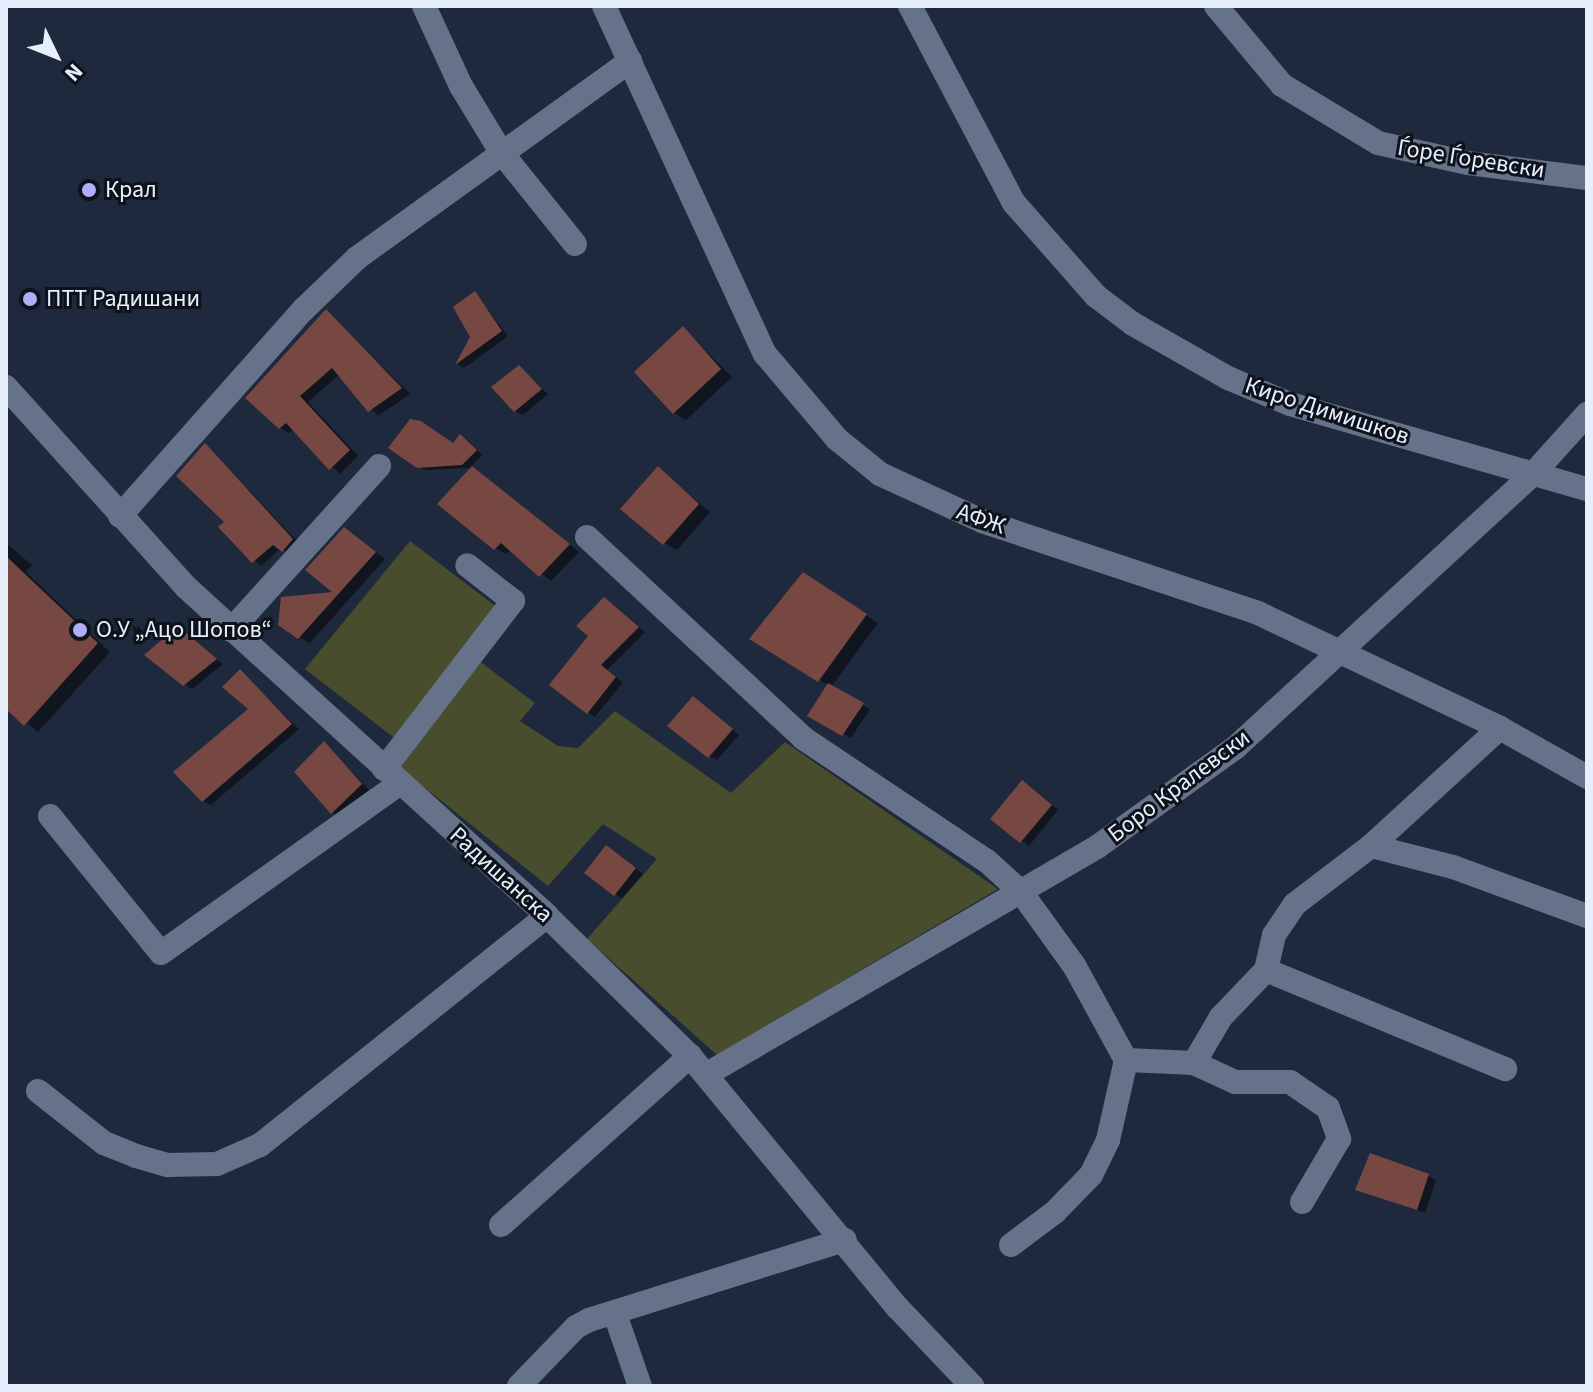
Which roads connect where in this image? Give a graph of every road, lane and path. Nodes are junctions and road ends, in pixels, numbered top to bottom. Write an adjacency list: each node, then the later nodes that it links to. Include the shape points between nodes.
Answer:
1 (424, 6): 6 (street, via 461,86)
2 (604, 6): 5 (street, АФЖ)
3 (910, 6): 12 (street, Киро Димишков, via 1014,203 1096,296 1133,324 1228,378 1290,404)
4 (1216, 6): 7 (street, Ѓоре Ѓоревски, via 1282,85 1378,143 1468,163)
5 (630, 61): 6 (street); 18 (street, АФЖ, via 765,354 837,439 880,474 932,502 1258,613)
6 (501, 152): 8 (street); 14 (street, via 357,258 303,310)
7 (1587, 178)
8 (575, 244)
9 (6, 387): 14 (street, Радишанска)
10 (1587, 414): 12 (street, Боро Кралевски)
11 (379, 466): 17 (street)
12 (1533, 474): 13 (street, Киро Димишков); 18 (street, Боро Кралевски)
13 (1587, 489)
14 (120, 516): 17 (street, Радишанска)
15 (587, 537): 24 (street, via 803,738 987,861)
16 (467, 565): 20 (street, via 513,601)
17 (231, 630): 20 (street, Радишанска)
18 (1342, 650): 19 (street, АФЖ); 24 (street, Боро Кралевски, via 1236,747 1097,847)
19 (1500, 728): 21 (street, АФЖ); 23 (street)
20 (392, 776): 22 (street, via 161,953); 25 (street, Радишанска)
21 (1587, 777)
22 (50, 816)
23 (1371, 846): 26 (street, via 1453,867); 27 (street, via 1295,904 1274,935)
24 (1021, 892): 29 (street, via 1075,967); 32 (street, Боро Кралевски)
25 (547, 916): 28 (street, Радишанска); 33 (street, via 260,1145 217,1164 168,1165 104,1143)
26 (1587, 916)
27 (1266, 970): 30 (street, via 1221,1017); 31 (street)
28 (690, 1056): 32 (street, Радишанска); 35 (street)
29 (1126, 1060): 30 (street); 37 (street, via 1108,1140 1091,1175 1055,1212)
30 (1194, 1063): 34 (street, via 1235,1082 1290,1082 1328,1108 1339,1139)
31 (1505, 1069)
32 (707, 1074): 36 (street, Радишанска)
33 (38, 1091)
34 (1302, 1202)
35 (501, 1225)
36 (845, 1240): 38 (street); 41 (street, Радишанска, via 898,1308)
37 (1011, 1245)
38 (615, 1314): 39 (street); 40 (street, via 576,1327)
39 (639, 1385)
40 (519, 1386)
41 (972, 1386)

